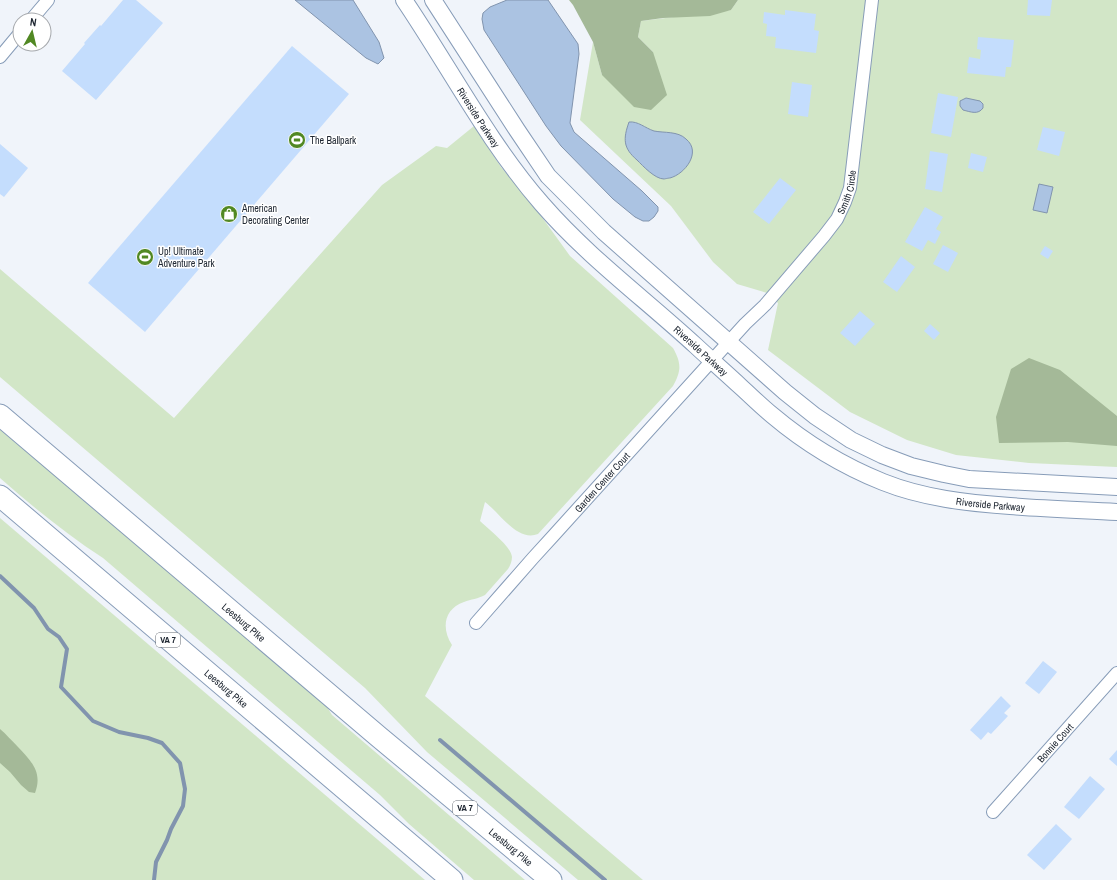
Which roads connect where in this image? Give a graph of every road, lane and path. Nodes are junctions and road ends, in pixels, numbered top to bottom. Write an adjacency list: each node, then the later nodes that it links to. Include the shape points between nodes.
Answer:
1 (48, 0): 5 (street)
2 (404, 0): 9 (main road, Riverside Parkway, via 500,151 543,205 591,253)
3 (434, 0): 8 (main road, via 548,176 604,232)
4 (872, 0): 8 (street, Smith Circle, via 850,188 836,219 824,236)
5 (38, 12)
6 (12, 43): 7 (street)
7 (0, 57)
8 (729, 342): 9 (street, Garden Center Court); 11 (main road, via 815,416 851,440 882,455 917,467 969,479)
9 (712, 361): 13 (main road, Riverside Parkway, via 771,415 803,439 830,456 883,482 940,498 980,504); 14 (street, Garden Center Court)
10 (0, 415): 16 (highway, Leesburg PIke / VA 7)
11 (1117, 487)
12 (0, 496): 18 (highway, Leesburg Pike / VA 7)
13 (1117, 512)
14 (476, 623)
15 (1117, 673): 17 (street, Bonnie Court)
16 (380, 736): 19 (highway, Leesburg Pike / VA 7)
17 (993, 812)
18 (452, 880)
19 (551, 880)

